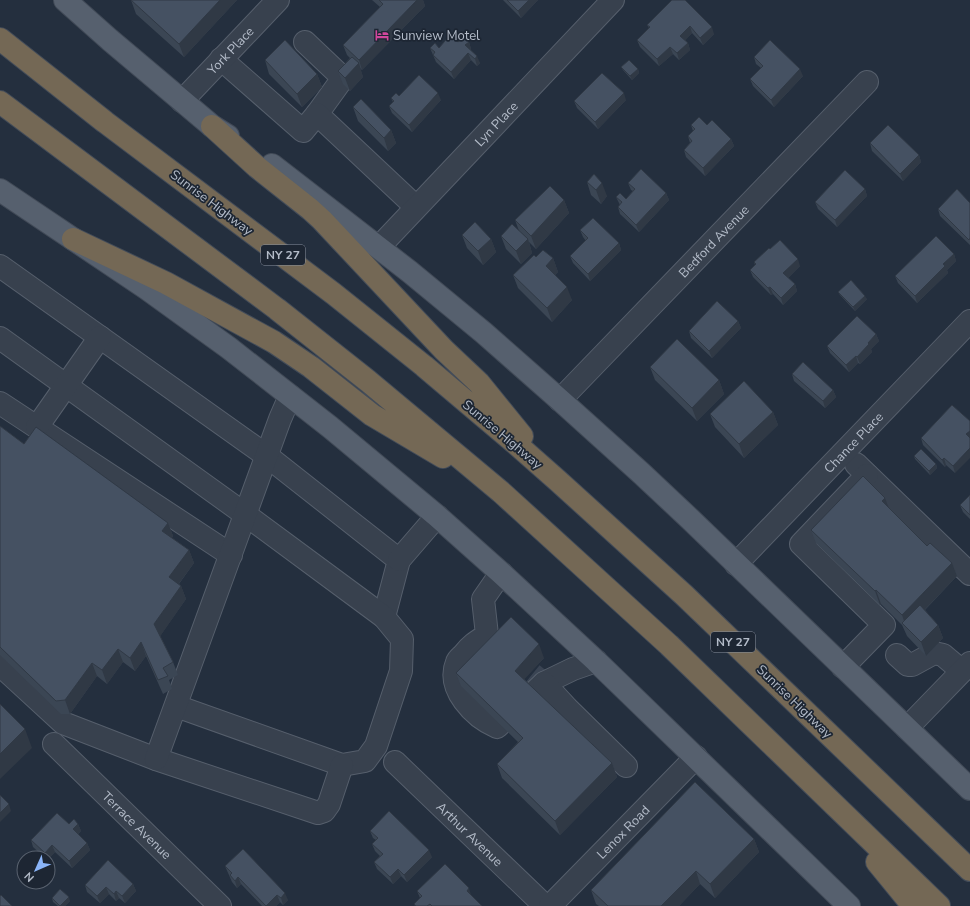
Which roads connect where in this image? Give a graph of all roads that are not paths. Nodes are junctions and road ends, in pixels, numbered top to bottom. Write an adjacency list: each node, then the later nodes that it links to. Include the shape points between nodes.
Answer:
1 (65, 0): 8 (main road)
2 (278, 0): 6 (street, York Place)
3 (613, 0): 13 (street, Lyn Place)
4 (0, 40): 28 (highway, Sunrise Highway / NY 27, via 334,294 424,366)
5 (305, 42): 10 (street, via 343,78)
6 (221, 59): 8 (street, York Place); 10 (street, via 303,131)
7 (867, 82): 22 (street, Bedford Avenue)
8 (182, 101): 11 (main road)
9 (0, 102): 29 (highway, via 277,309)
10 (317, 114): 13 (street)
11 (212, 126): 15 (main road, via 262,158); 28 (highway, via 326,224 444,350 479,383)
12 (0, 190): 14 (main road)
13 (416, 207): 15 (street, Lyn Place)
14 (73, 239): 21 (main road, via 229,348); 29 (highway, via 166,283 274,342 312,367 372,415)
15 (379, 247): 22 (main road, via 484,333)
16 (0, 266): 18 (street)
17 (970, 321): 25 (street, Chance Place)
18 (100, 337): 20 (street); 26 (street)
19 (0, 338): 20 (street)
20 (66, 385): 24 (street); 30 (street)
21 (290, 396): 26 (street); 31 (main road)
22 (560, 400): 34 (main road, via 647,478)
23 (0, 403): 24 (street)
24 (37, 427): 32 (street)
25 (844, 452): 27 (street); 34 (street, Chance Place)
26 (267, 456): 30 (street); 33 (street)
27 (867, 475): 36 (street); 41 (street, via 801,544 884,625)
28 (558, 480): 54 (highway, Sunrise Highway / NY 27, via 684,594)
29 (501, 492): 52 (highway, via 669,645)
30 (246, 514): 32 (street); 37 (street)
31 (436, 516): 33 (street); 35 (main road)
32 (231, 555): 44 (street)
33 (400, 560): 37 (street)
34 (736, 564): 41 (main road)
35 (501, 573): 39 (main road); 43 (street, via 483,599 487,635 470,646 457,661 454,678 459,692 473,711 487,723 497,727)
36 (970, 574)
37 (384, 617): 50 (street, via 402,639 401,671 376,746 364,761)
38 (897, 655): 42 (street, via 908,665 912,665 934,653)
39 (596, 661): 43 (street); 47 (main road)
40 (0, 665): 48 (street, via 63,723)
41 (843, 667): 45 (main road)
42 (966, 667): 45 (street)
43 (544, 683): 51 (street)
44 (176, 706): 48 (street); 50 (street)
45 (907, 728): 53 (main road)
46 (54, 744): 57 (street, Terrace Avenue)
47 (696, 758): 59 (street, Lenox Road); 60 (main road)
48 (156, 760): 50 (street, via 318,813 324,811 329,804)
49 (394, 762): 58 (street, Arthur Avenue)
50 (342, 765)
51 (626, 766)
52 (813, 784): 61 (highway); 62 (highway)
53 (970, 789)
54 (904, 807): 55 (highway); 56 (highway, Sunrise Highway / NY 27)
55 (970, 857)
56 (970, 870)
57 (220, 906)
58 (545, 906)
59 (550, 906)
60 (849, 906)
61 (913, 906)
62 (939, 906)

